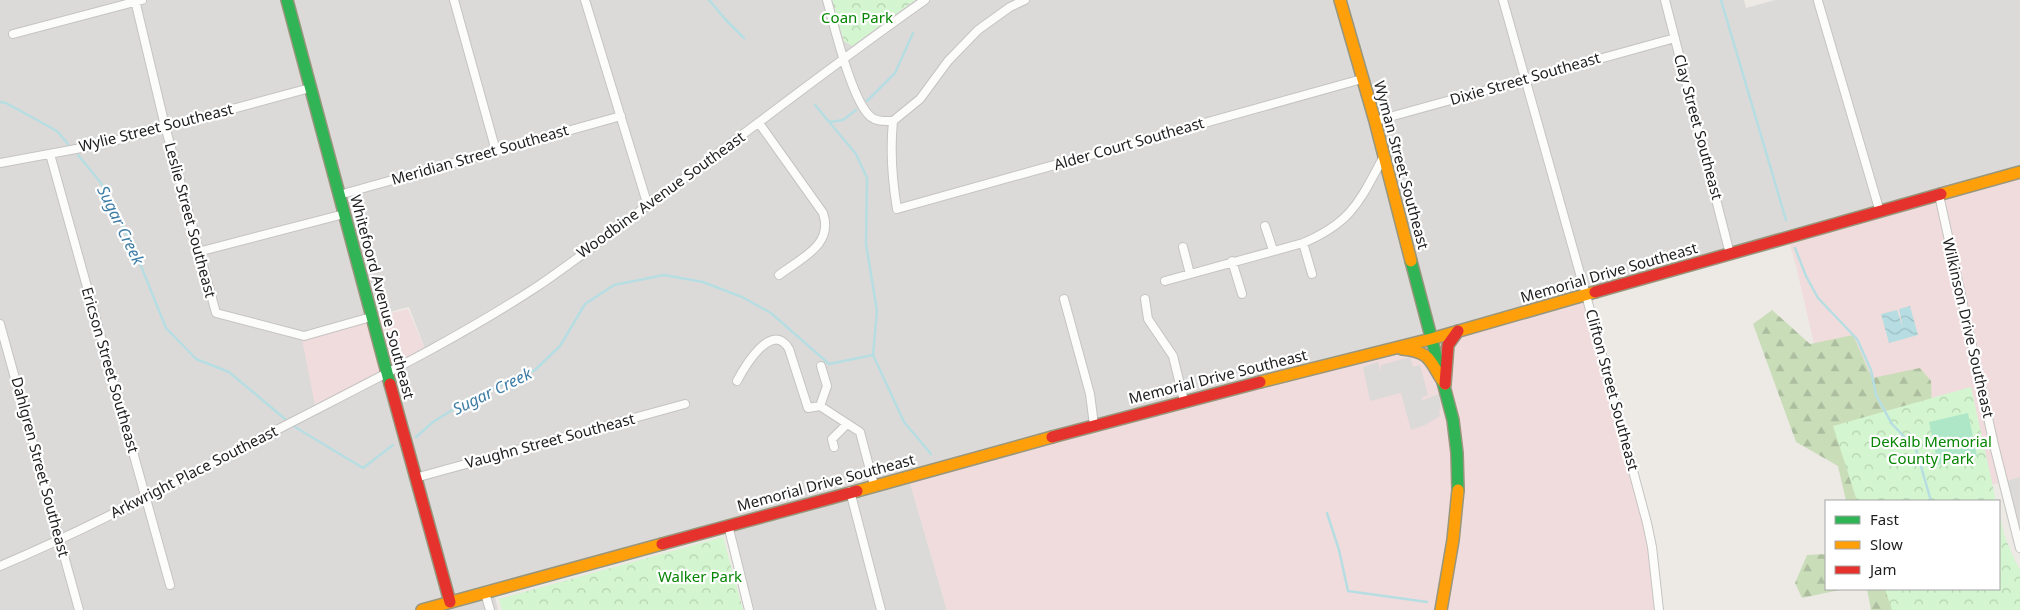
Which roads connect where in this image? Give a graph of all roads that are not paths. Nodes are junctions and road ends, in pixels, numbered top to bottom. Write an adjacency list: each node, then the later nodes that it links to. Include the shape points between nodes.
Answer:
1 (287, 0): 17 (main road, Whitefoord Avenue Southeast)
2 (454, 0): 23 (street)
3 (585, 0): 18 (street)
4 (827, 0): 14 (street)
5 (924, 0): 14 (street, Woodbine Avenue Southeast)
6 (1025, 0): 19 (street, via 978,30 920,99)
7 (1340, 0): 15 (main road, Wyman Street Southeast)
8 (1504, 0): 16 (street, Clifton Street Southeast)
9 (1665, 0): 13 (street, Clay Street Southeast)
10 (137, 1): 12 (street); 22 (street, Leslie Street Southeast)
11 (1818, 1): 31 (street)
12 (13, 34)
13 (1675, 38): 16 (street, Dixie Street Southeast); 38 (street, Clay Street Southeast)
14 (844, 58): 19 (street, via 863,109 877,120); 21 (street, Woodbine Avenue Southeast)
15 (1362, 79): 19 (street, Alder Court Southeast, via 897,209 890,144); 20 (main road, Wyman Street Southeast)
16 (1524, 79): 20 (street, Dixie Street Southeast); 45 (street, Clifton Street Southeast)
17 (310, 88): 22 (street, Wylie Street Southeast); 29 (main road, Whitefoord Avenue Southeast)
18 (621, 116): 23 (street, Meridian Street Southeast); 30 (street)
19 (893, 120)
20 (1375, 121): 25 (main road, Wyman Street Southeast)
21 (759, 123): 30 (street, Woodbine Avenue Southeast); 40 (street, via 825,220 825,235 820,242)
22 (165, 126): 24 (street, Wylie Street Southeast, via 103,144); 37 (street, Leslie Street Southeast)
23 (496, 151): 29 (street, Meridian Street Southeast)
24 (50, 154): 26 (street, Wylie Street Southeast); 66 (street, Ericson Street Southeast)
25 (1383, 158): 34 (street, via 1352,211 1333,227); 51 (main road, Wyman Street Southeast)
26 (0, 164)
27 (2020, 172): 28 (main road, Memorial Drive Southeast)
28 (1939, 195): 31 (main road, Memorial Drive Southeast); 69 (street, Wilkinson Drive Southeast)
29 (339, 196): 32 (main road, Whitefoord Avenue Southeast)
30 (648, 206): 54 (street, Woodbine Avenue Southeast, via 538,286)
31 (1880, 212): 38 (main road, Memorial Drive Southeast)
32 (344, 214): 37 (street); 48 (main road, Whitefoord Avenue Southeast)
33 (1265, 226): 36 (street)
34 (1303, 243): 36 (street); 42 (street)
35 (1183, 247): 41 (street)
36 (1273, 250): 39 (street)
37 (198, 252): 48 (street, Leslie Street Southeast, via 216,312 304,336)
38 (1730, 254): 45 (main road, Memorial Drive Southeast)
39 (1232, 261): 41 (street); 44 (street)
40 (779, 274)
41 (1190, 274): 43 (street)
42 (1312, 274)
43 (1164, 281)
44 (1242, 294)
45 (1586, 294): 50 (main road, Memorial Drive Southeast); 80 (street, Clifton Street Southeast, via 1647,523)
46 (1145, 299): 57 (street, via 1148,319 1173,356)
47 (1064, 300): 61 (street, via 1090,394)
48 (371, 317): 54 (main road, Whitefoord Avenue Southeast)
49 (0, 324): 68 (street, Dahlgren Street Southeast)
50 (1458, 331): 51 (main road, Memorial Drive Southeast); 56 (main road, via 1448,345)
51 (1431, 339): 52 (main road, Memorial Drive Southeast); 56 (main road, Wyman Street Southeast)
52 (1392, 349): 56 (main road, via 1423,352 1435,364); 57 (main road, Memorial Drive Southeast)
53 (821, 366): 59 (street, via 827,386)
54 (386, 373): 63 (main road, Whitefoord Avenue Southeast); 66 (street, Arkwright Place Southeast)
55 (737, 381): 59 (street, via 748,361 764,344 778,340 786,343 789,349 808,408)
56 (1445, 384): 79 (main road, via 1454,426 1458,471 1454,536)
57 (1184, 401): 61 (main road, Memorial Drive Southeast)
58 (685, 404): 63 (street, Vaughn Street Southeast)
59 (820, 406): 60 (street)
60 (847, 424): 62 (street, via 832,439); 64 (street, via 860,432)
61 (1094, 425): 64 (main road, Memorial Drive Southeast)
62 (834, 447)
63 (415, 478): 73 (main road, Whitefoord Avenue Southeast)
64 (874, 485): 65 (main road, Memorial Drive Southeast)
65 (850, 491): 67 (main road, Memorial Drive Southeast); 78 (street)
66 (146, 497): 68 (street, Arkwright Place Southeast); 71 (street, Ericson Street Southeast)
67 (728, 525): 72 (main road, Memorial Drive Southeast); 77 (street)
68 (60, 541): 70 (street, Arkwright Place Southeast); 74 (street, Dahlgren Street Southeast)
69 (2020, 548)
70 (0, 566)
71 (170, 585)
72 (485, 593): 73 (main road, Memorial Drive Southeast); 76 (street)
73 (450, 602): 75 (main road, Memorial Drive Southeast)
74 (79, 610)
75 (422, 610)
76 (490, 610)
77 (750, 610)
78 (881, 610)
79 (1441, 610)
80 (1659, 610)

